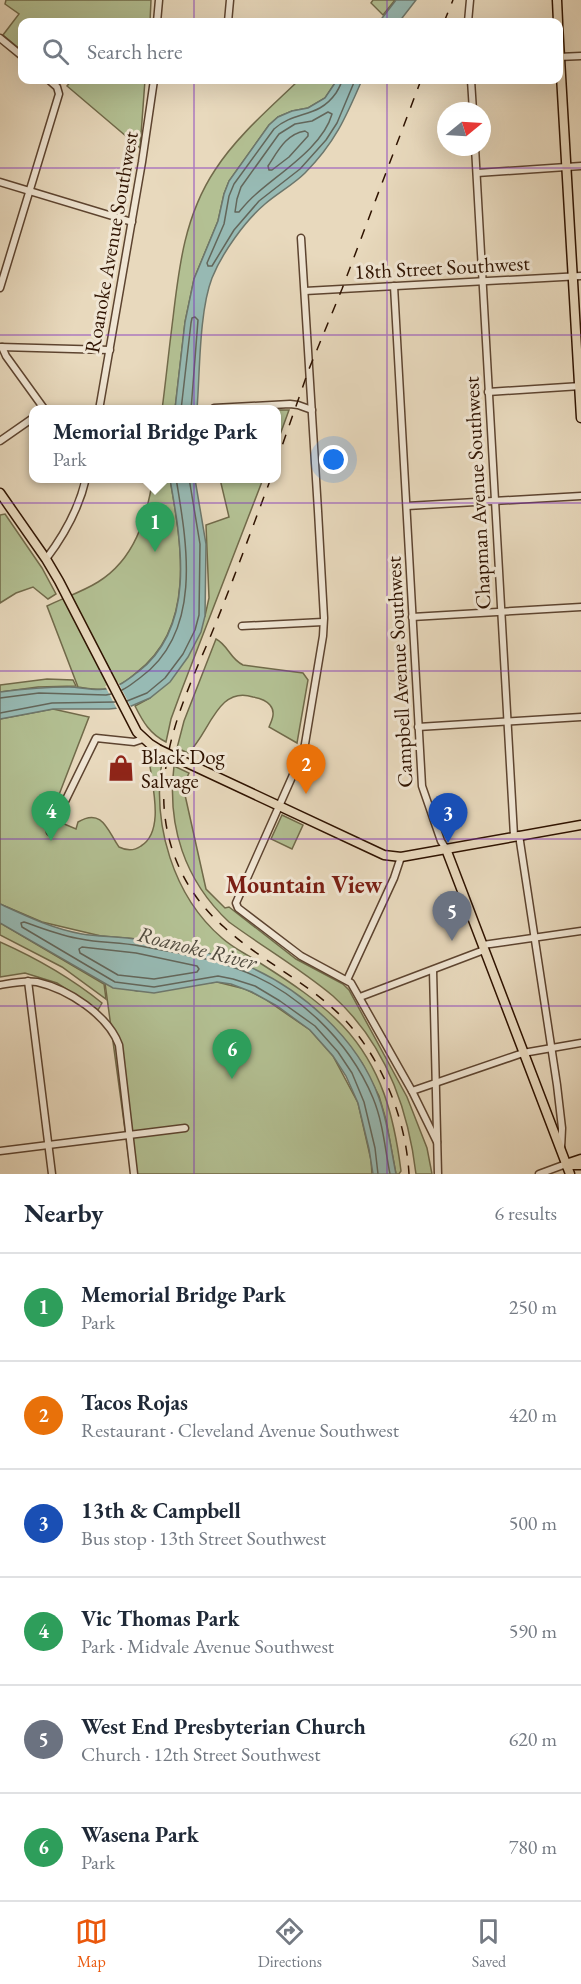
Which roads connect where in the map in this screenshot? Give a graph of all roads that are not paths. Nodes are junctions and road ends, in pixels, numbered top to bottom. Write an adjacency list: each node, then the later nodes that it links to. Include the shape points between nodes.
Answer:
1 (159, 0): 5 (street)
2 (230, 0): 6 (street)
3 (470, 0): 7 (street)
4 (557, 0): 8 (main road)
5 (157, 18)
6 (228, 18)
7 (468, 18)
8 (558, 18)
9 (0, 38): 10 (street)
10 (18, 53)
11 (581, 56): 12 (street)
12 (563, 57)
13 (53, 84): 23 (street, via 59,90)
14 (154, 84): 24 (street, Roanoke Avenue Southwest)
15 (471, 84): 17 (street)
16 (561, 84): 20 (main road)
17 (472, 102)
18 (476, 156): 21 (street, Chapman Avenue Southwest)
19 (581, 166): 20 (street)
20 (567, 167): 21 (street); 26 (main road)
21 (477, 172): 27 (street, Chapman Avenue Southwest)
22 (0, 182): 23 (street)
23 (30, 190): 24 (street); 29 (street)
24 (132, 222): 32 (street, Roanoke Avenue Southwest)
25 (302, 238): 30 (street)
26 (577, 276): 27 (street, 18th Street Southwest); 33 (main road)
27 (483, 281): 28 (street, 18th Street Southwest); 34 (street, Chapman Avenue Southwest)
28 (394, 286): 30 (street, 18th Street Southwest); 46 (street, Campbell Avenue Southwest)
29 (0, 288)
30 (305, 291): 38 (street)
31 (1, 347): 32 (street); 35 (street)
32 (110, 350): 36 (street, Roanoke Avenue Southwest)
33 (580, 386): 34 (street); 39 (main road)
34 (488, 392): 45 (street, Chapman Avenue Southwest)
35 (41, 405)
36 (100, 405)
37 (271, 405): 38 (street, via 290,404)
38 (312, 410): 51 (street)
39 (581, 418)
40 (29, 421): 41 (street)
41 (0, 441)
42 (85, 483): 47 (street, via 70,525)
43 (0, 493): 47 (main road, via 5,508)
44 (581, 496): 45 (street)
45 (494, 501): 46 (street); 49 (street, Chapman Avenue Southwest)
46 (407, 506): 50 (street, Campbell Avenue Southwest)
47 (46, 559): 56 (main road)
48 (581, 607): 49 (street)
49 (500, 611): 50 (street); 54 (street, Chapman Avenue Southwest)
50 (412, 617): 55 (street, Campbell Avenue Southwest)
51 (323, 622): 52 (street); 57 (street, via 304,750)
52 (242, 626)
53 (581, 717): 54 (street)
54 (506, 721): 55 (street); 60 (street, Chapman Avenue Southwest)
55 (418, 727): 61 (street, Campbell Avenue Southwest, via 423,794)
56 (143, 739): 57 (main road, bridge); 59 (street, via 134,742 96,738)
57 (280, 805): 62 (main road, via 384,855); 67 (street, via 236,903 301,956)
58 (581, 825): 60 (main road)
59 (50, 832)
60 (516, 836): 61 (main road); 64 (street, Chapman Avenue Southwest)
61 (446, 849): 62 (main road); 65 (main road, Campbell Avenue Southwest)
62 (401, 857): 67 (street)
63 (581, 931): 64 (street)
64 (534, 938): 65 (street); 72 (street, Chapman Avenue Southwest)
65 (483, 948): 66 (street); 73 (main road, Campbell Avenue Southwest)
66 (433, 970): 70 (street); 74 (street)
67 (347, 980): 70 (street)
68 (28, 981): 69 (street); 77 (street, via 87,1006 108,1026 119,1045); 79 (street)
69 (0, 985)
70 (360, 997): 75 (street)
71 (581, 1043): 72 (street)
72 (551, 1047): 73 (street); 81 (street, Chapman Avenue Southwest, via 562,1128)
73 (523, 1053): 74 (street); 81 (main road, Campbell Avenue Southwest)
74 (435, 1084): 75 (street); 78 (street)
75 (412, 1091): 78 (street)
76 (185, 1128): 77 (street)
77 (129, 1135): 79 (street); 86 (street)
78 (436, 1142): 87 (street)
79 (48, 1145): 80 (street); 85 (street)
80 (0, 1151)
81 (561, 1153): 83 (main road, Campbell Avenue Southwest)
82 (581, 1159): 83 (main road)
83 (566, 1164): 84 (main road); 88 (street); 89 (main road, Campbell Avenue Southwest)
84 (581, 1165)
85 (52, 1174)
86 (134, 1174)
87 (438, 1174)
88 (539, 1174)
89 (570, 1174)

